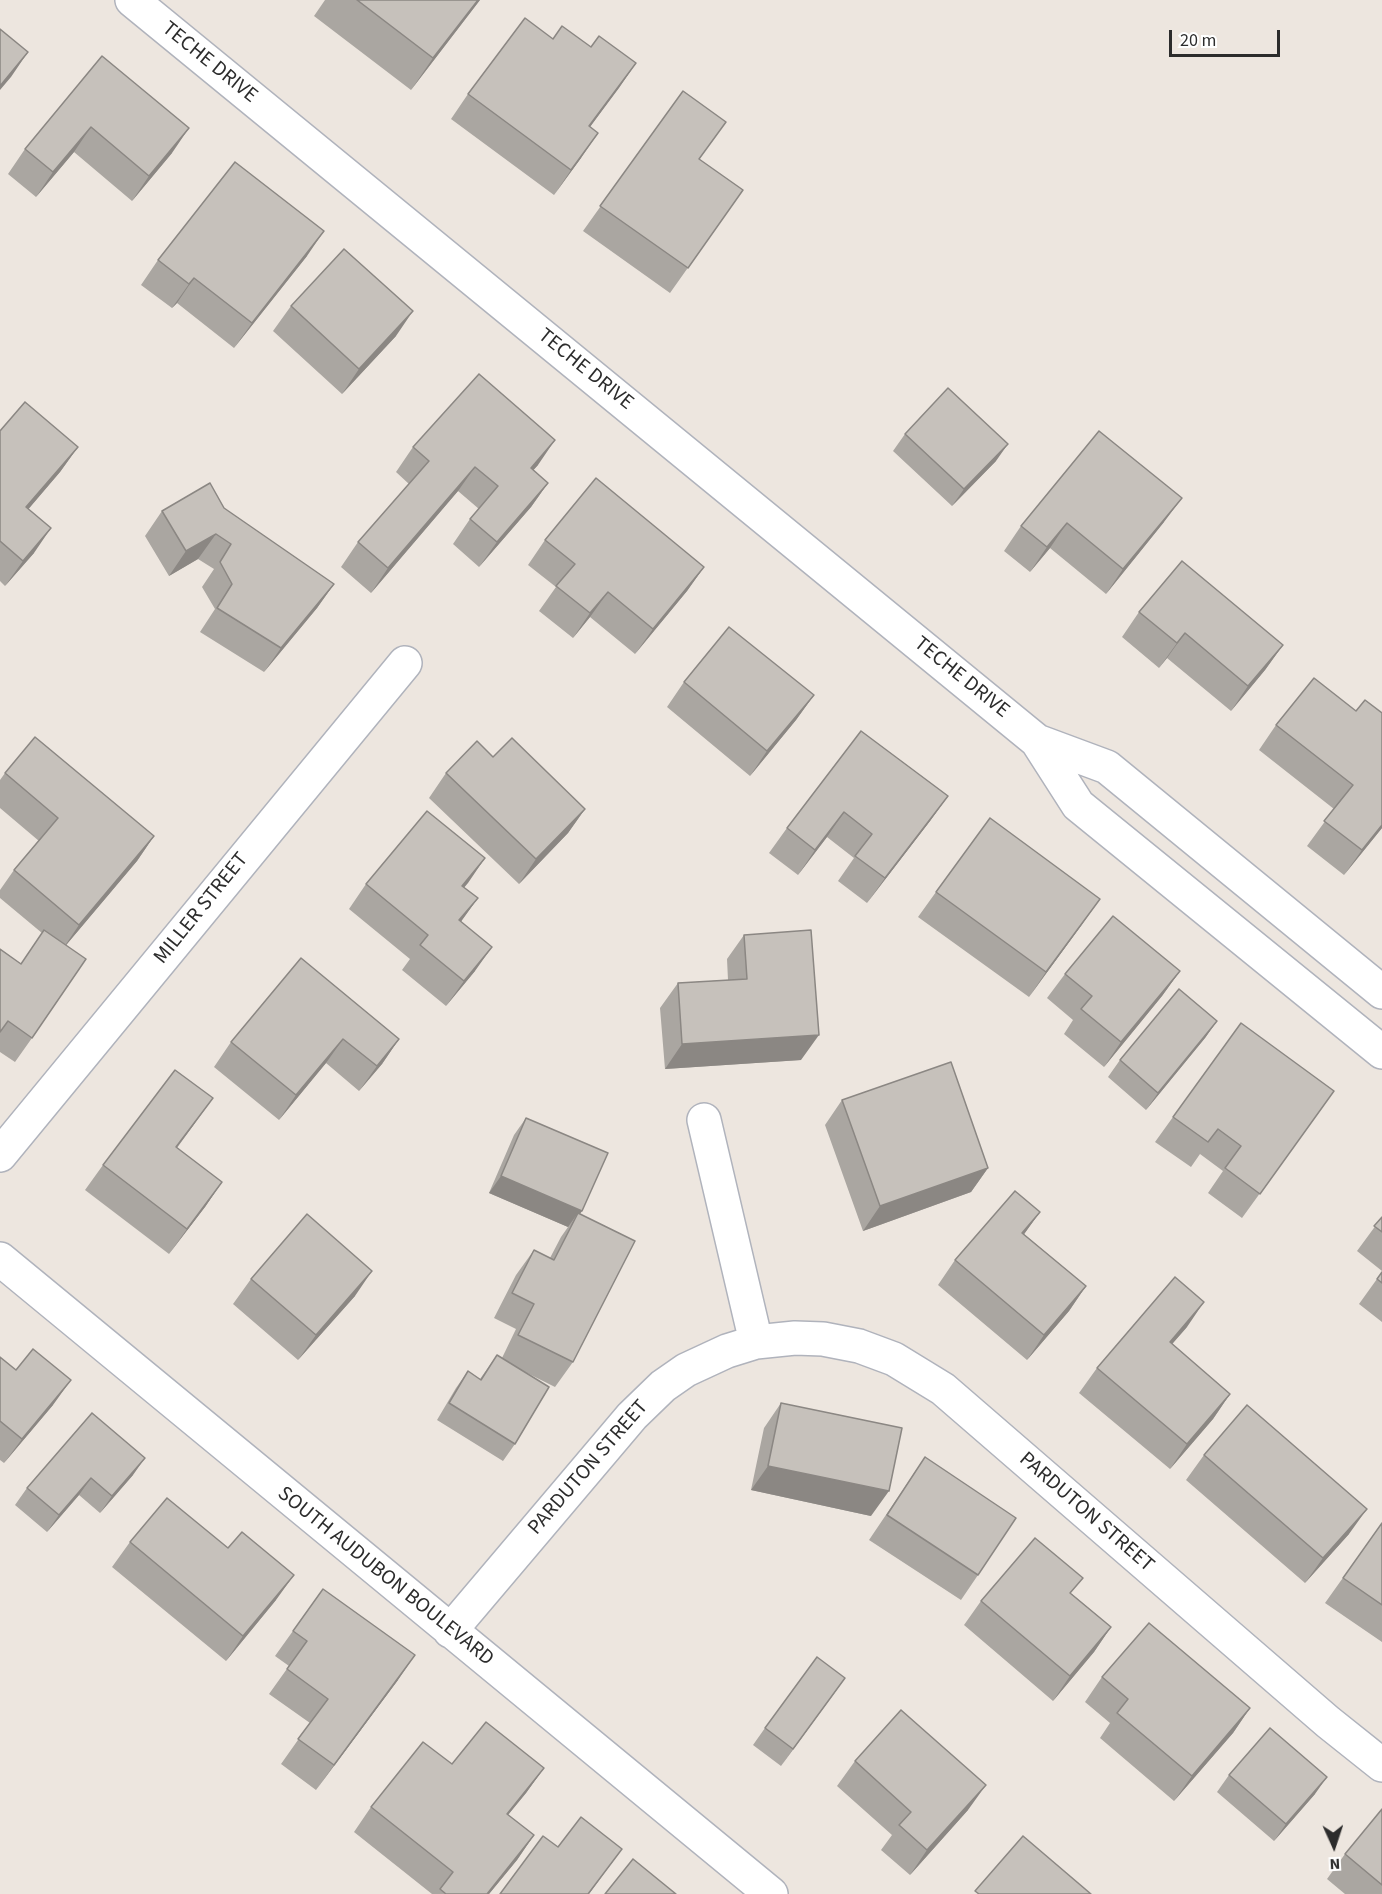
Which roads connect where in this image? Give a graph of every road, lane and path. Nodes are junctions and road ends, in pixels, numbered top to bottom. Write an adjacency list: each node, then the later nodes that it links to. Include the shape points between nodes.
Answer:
1 (132, 0): 3 (street, TECHE DRIVE)
2 (405, 663): 7 (street, MILLER STREET)
3 (1037, 741): 4 (street, TECHE DRIVE, via 1107,767); 5 (street, TECHE DRIVE, via 1078,805)
4 (1382, 992)
5 (1382, 1052)
6 (704, 1120): 9 (street)
7 (0, 1155)
8 (0, 1259): 10 (street, SOUTH AUDUBON BOULEVARD)
9 (756, 1342): 10 (street, PARDUTON STREET, via 686,1370 655,1394 632,1416); 11 (street, PARDUTON STREET, via 832,1340 859,1346 921,1373)
10 (450, 1631): 12 (street, SOUTH AUDUBON BOULEVARD)
11 (1382, 1765)
12 (771, 1894)

